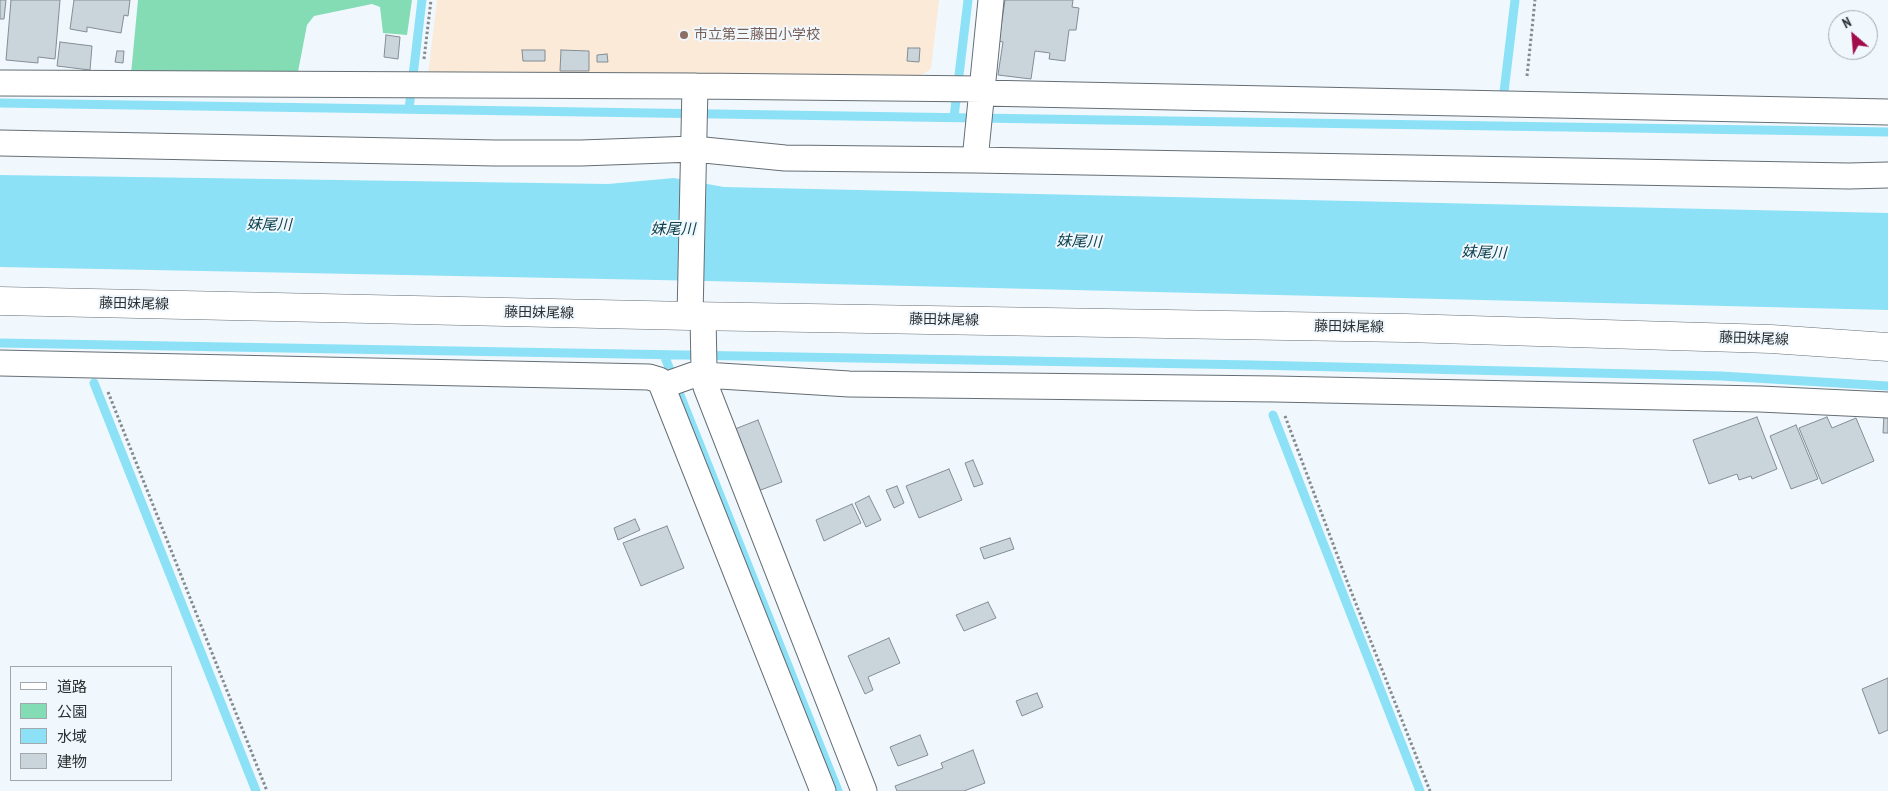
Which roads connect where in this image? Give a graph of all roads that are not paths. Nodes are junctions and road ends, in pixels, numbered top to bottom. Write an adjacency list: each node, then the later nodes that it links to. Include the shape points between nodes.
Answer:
1 (990, 0): 3 (street)
2 (0, 83): 5 (street, via 415,84)
3 (972, 93): 4 (street); 5 (street); 7 (street, via 978,129)
4 (1888, 112)
5 (694, 125): 6 (street, via 581,153); 7 (street, via 785,158); 10 (street)
6 (0, 143)
7 (975, 160): 8 (street)
8 (1888, 175)
9 (0, 301): 10 (main road, 藤田妹尾線)
10 (695, 309): 11 (main road, 藤田妹尾線, via 1771,339); 13 (street, via 704,343)
11 (1888, 347)
12 (0, 362): 13 (street, via 649,377 659,380)
13 (685, 378): 14 (street, via 848,384 1760,399); 15 (street); 16 (street, via 706,387)
14 (1888, 405)
15 (823, 791)
16 (864, 791)

